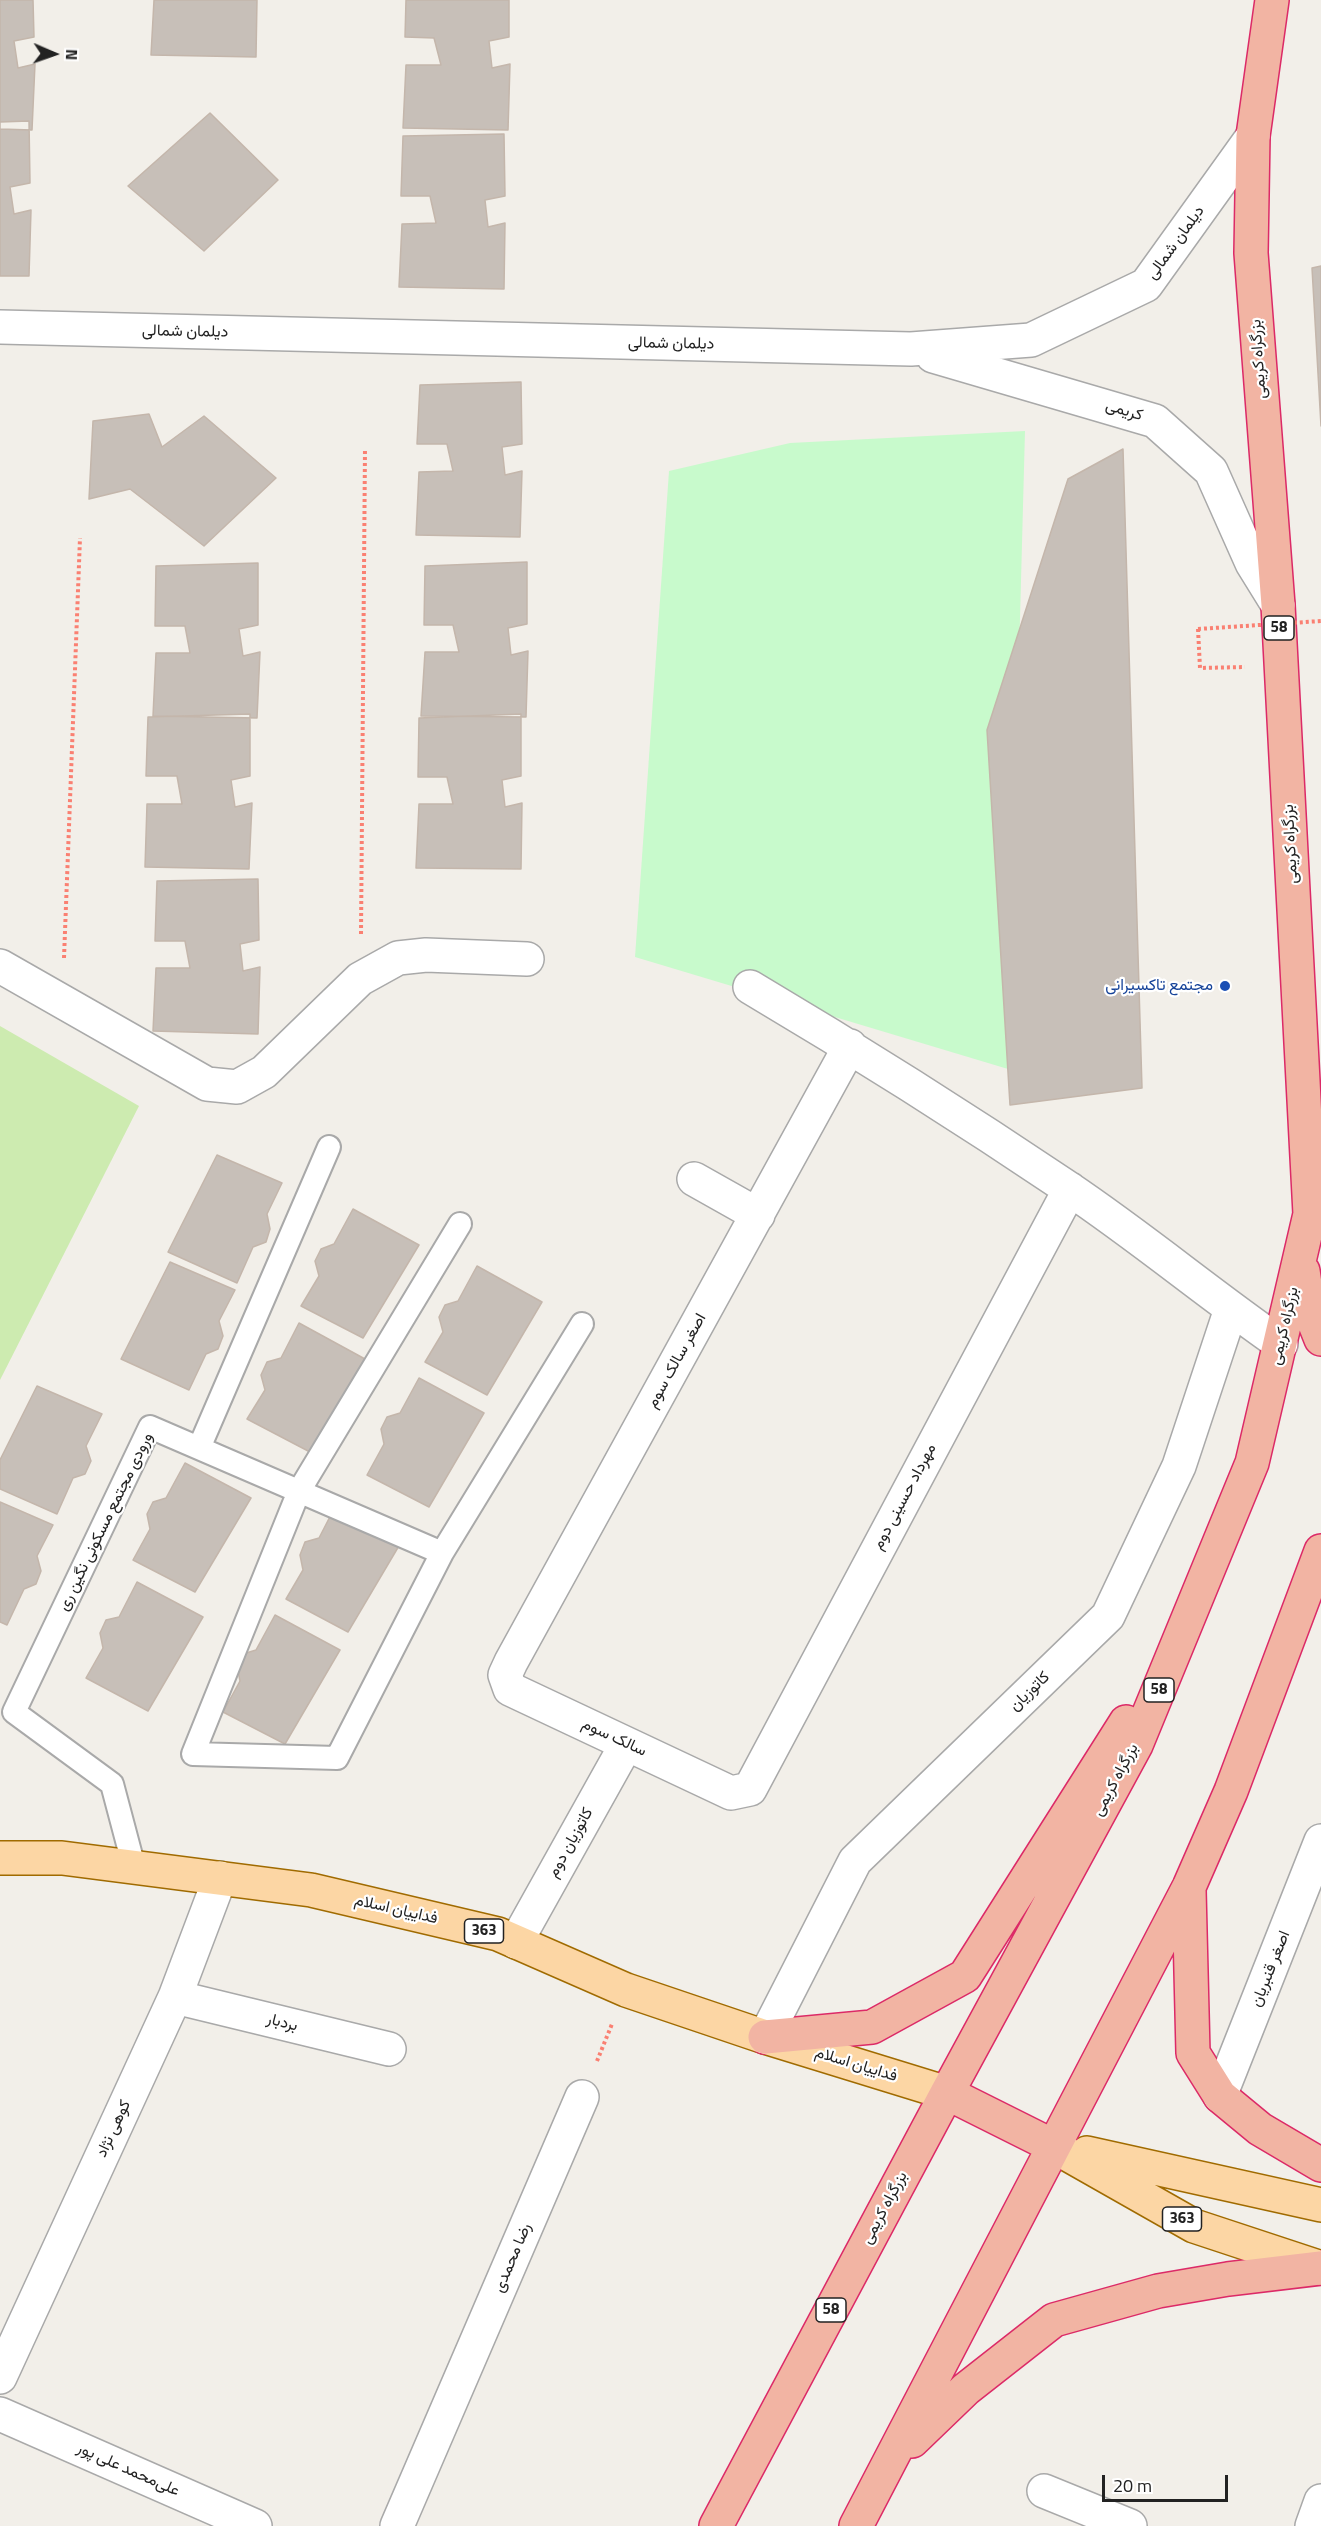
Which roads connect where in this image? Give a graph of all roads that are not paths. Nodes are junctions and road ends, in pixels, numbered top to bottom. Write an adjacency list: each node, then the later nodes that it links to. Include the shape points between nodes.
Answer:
1 (1272, 0): 2 (highway, بزرگراه کریمی / 58)
2 (1253, 136): 4 (street, دیلمان شمالی, via 1146,285 1031,340); 5 (highway, بزرگراه کریمی / 58, via 1251,253)
3 (0, 327): 4 (street, دیلمان شمالی)
4 (911, 350): 5 (street, کریمی, via 1155,421 1211,471 1252,563)
5 (1278, 605): 16 (highway, بزرگراه کریمی / 58, via 1310,1214)
6 (527, 959): 7 (street, via 426,955 398,958 360,979 264,1072 237,1087 207,1084)
7 (0, 966)
8 (750, 987): 9 (street)
9 (850, 1046): 12 (street); 14 (street, اصغر سالک سوم)
10 (329, 1147): 21 (lane)
11 (694, 1179): 14 (street)
12 (1070, 1189): 17 (street); 28 (street, مهرداد حسینی دوم, via 750,1789)
13 (1321, 1200): 16 (lane)
14 (758, 1215): 26 (street, اصغر سالک سوم)
15 (460, 1224): 22 (lane)
16 (1301, 1257): 19 (highway, via 1309,1310); 20 (highway, بزرگراه کریمی / 58)
17 (1231, 1309): 20 (street); 36 (street, کاتوزیان, via 1179,1466 1108,1616 855,1861)
18 (582, 1324): 24 (lane)
19 (1321, 1339)
20 (1281, 1344): 25 (highway, بزرگراه کریمی / 58, via 1252,1463)
21 (199, 1448): 22 (lane, ورودی مجتمع مسکونی نگین ری); 31 (lane, ورودی مجتمع مسکونی نگین ری, via 150,1427 14,1712 112,1784)
22 (299, 1491): 24 (lane, ورودی مجتمع مسکونی نگین ری); 24 (lane, via 193,1754 337,1758)
23 (1321, 1551): 33 (highway, via 1232,1791)
24 (442, 1553)
25 (1183, 1631): 36 (highway, via 965,1976 872,2027); 38 (highway, بزرگراه کریمی / 58, via 1136,1745)
26 (505, 1675): 27 (street, سالک سوم, via 510,1689)
27 (626, 1745): 28 (street, سالک سوم); 34 (street, کاتوزیان دوم)
28 (731, 1793)
29 (1321, 1841): 39 (street, اصغر قنبریان)
30 (0, 1858): 31 (main road, فداییان اسلام / 363, via 62,1858)
31 (134, 1867): 32 (main road, فداییان اسلام / 363)
32 (220, 1878): 34 (main road, فداییان اسلام / 363, via 311,1890 498,1934); 35 (street, کوهی نژاد)
33 (1189, 1887): 39 (highway, via 1193,2053); 41 (highway)
34 (516, 1942): 36 (main road, فداییان اسلام / 363, via 626,1990)
35 (175, 1996): 37 (street, بردبار); 45 (street, کوهی نژاد)
36 (765, 2037): 38 (main road, فداییان اسلام / 363)
37 (389, 2049)
38 (946, 2093): 41 (highway); 52 (highway, بزرگراه کریمی / 58)
39 (1220, 2096): 42 (highway, via 1260,2129)
40 (582, 2097): 51 (street, رضا محمدی)
41 (1053, 2146): 43 (main road); 44 (main road, 363, via 1194,2226); 47 (highway)
42 (1321, 2165)
43 (1321, 2205)
44 (1321, 2268): 47 (highway, via 1158,2291 1054,2320 966,2389)
45 (0, 2377)
46 (0, 2414): 50 (street, علی‌محمد علی پور)
47 (891, 2462): 53 (highway)
48 (1044, 2491): 54 (street)
49 (1321, 2501): 55 (street)
50 (255, 2526)
51 (397, 2526)
52 (716, 2526)
53 (856, 2526)
54 (1129, 2526)
55 (1312, 2526)

